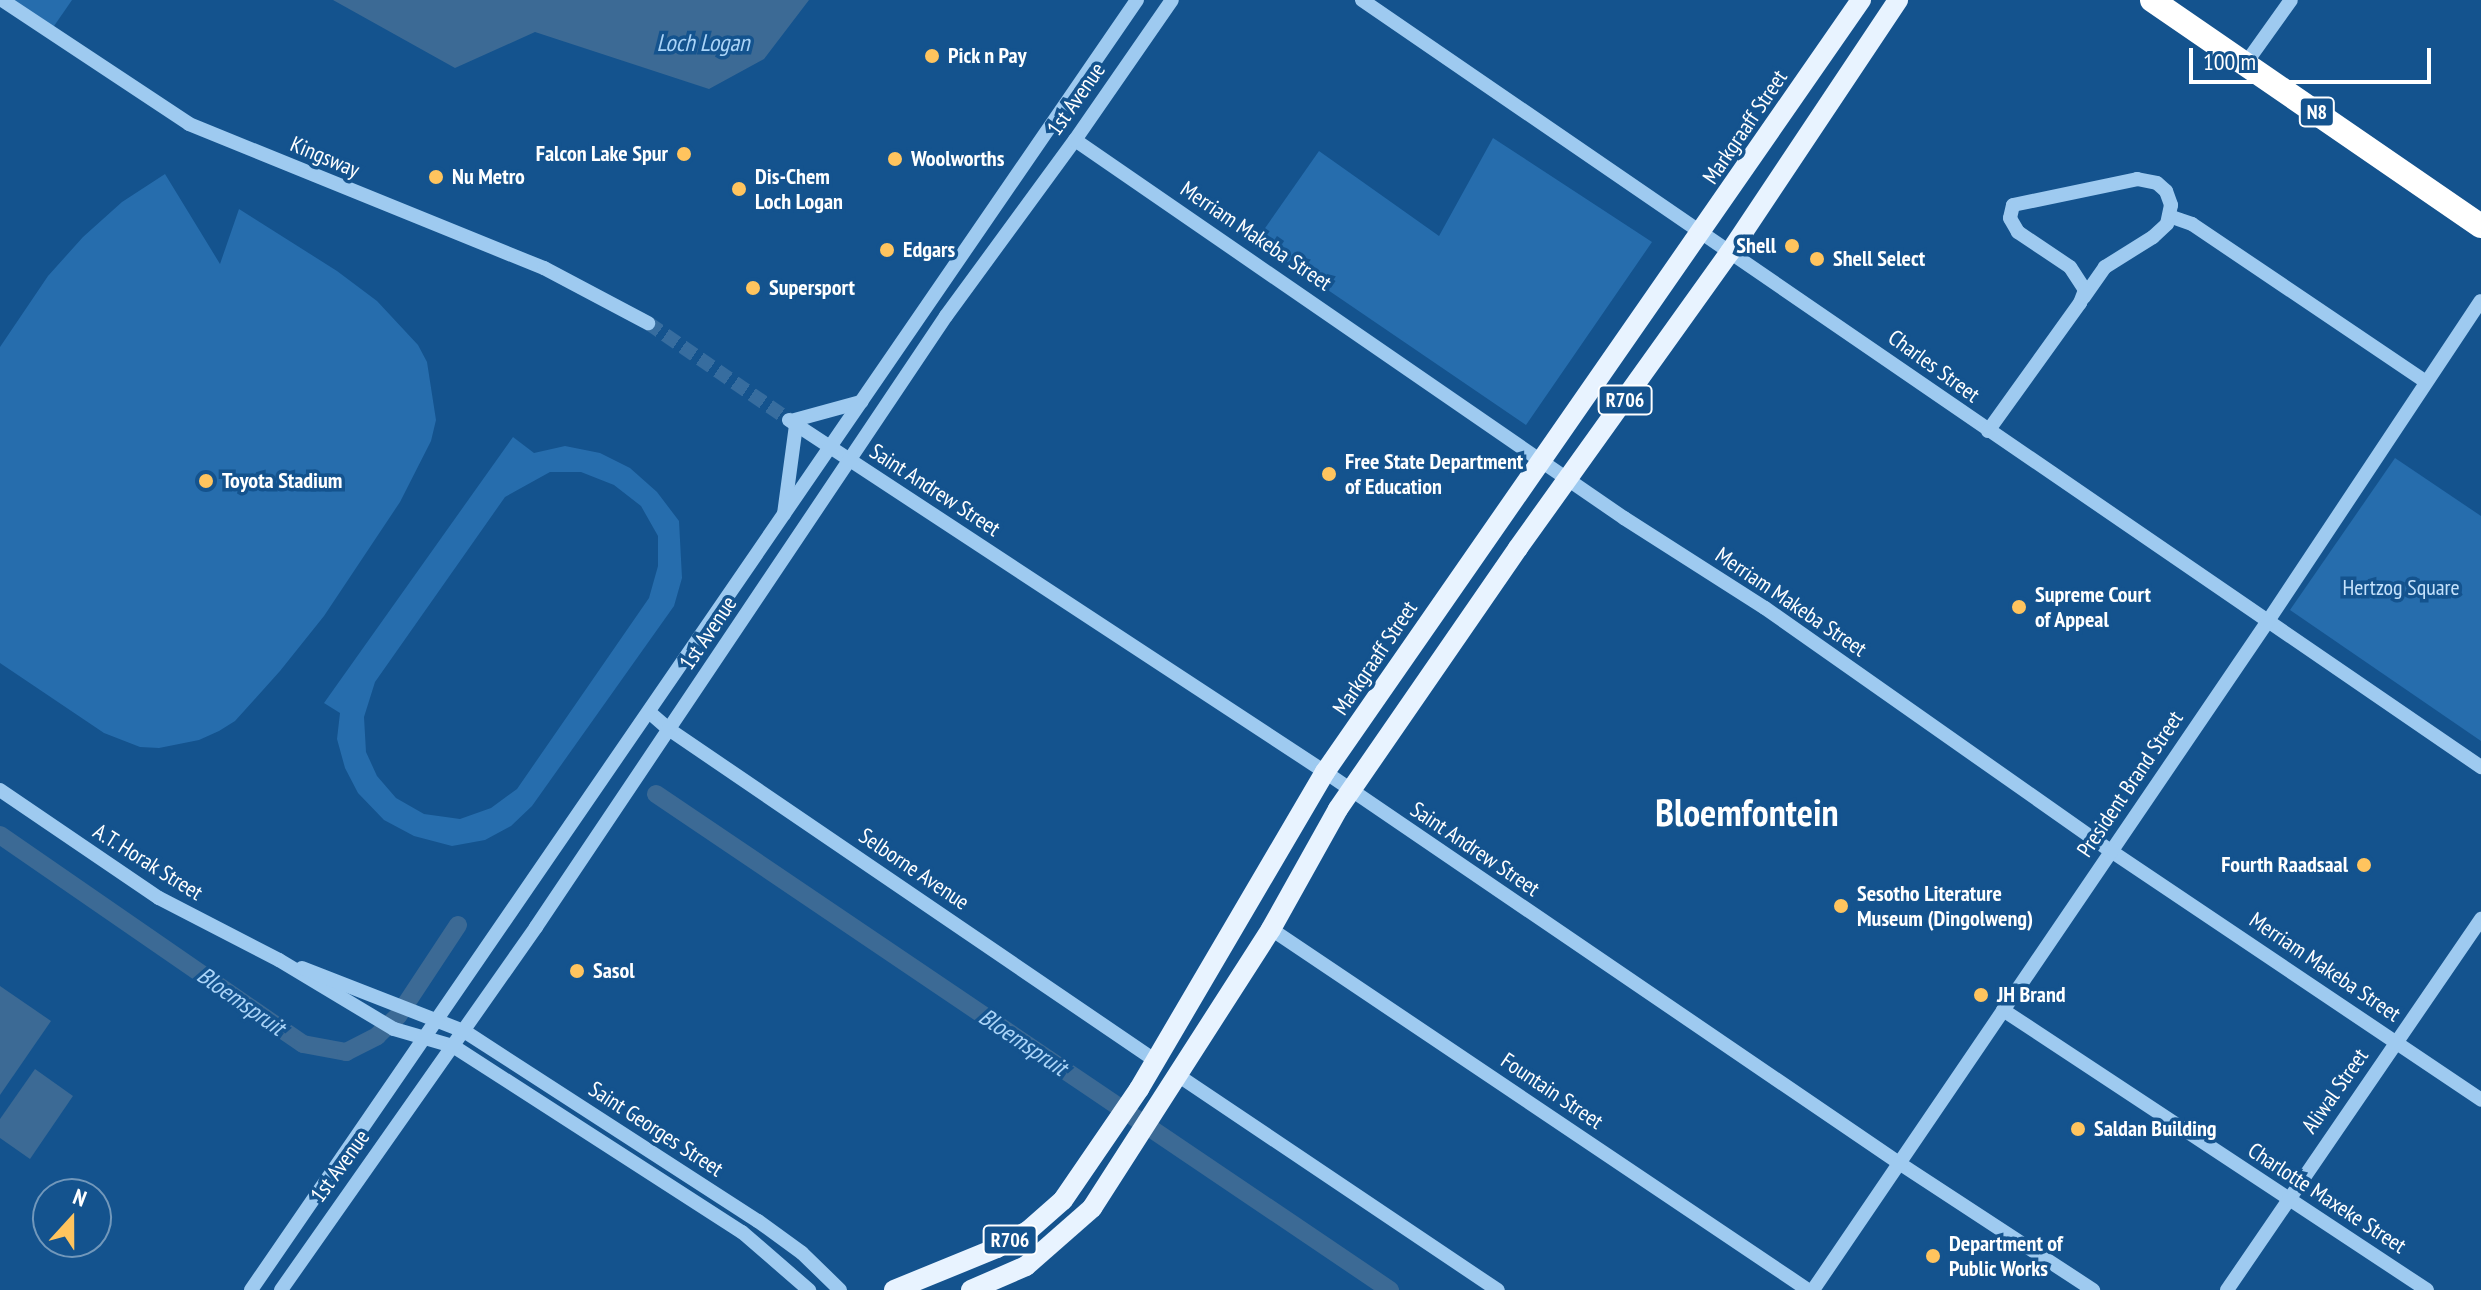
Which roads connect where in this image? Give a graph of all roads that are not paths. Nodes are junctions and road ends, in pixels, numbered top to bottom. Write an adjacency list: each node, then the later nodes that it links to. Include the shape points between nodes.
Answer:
1 (2, 0): 17 (street, Kingsway, via 189,124 544,268)
2 (1137, 0): 19 (street, 1st Avenue)
3 (1172, 0): 10 (street, 1st Avenue)
4 (1362, 0): 13 (street, Charles Street)
5 (1861, 0): 13 (main road, Markgraaff Street / R706)
6 (1898, 0): 14 (main road, R706)
7 (2152, 0): 9 (highway, N8)
8 (2291, 0): 9 (street)
9 (2246, 63): 12 (highway, N8)
10 (1075, 140): 23 (street, 1st Avenue, via 946,316); 24 (street, Merriam Makeba Street)
11 (2169, 216): 15 (street, via 2153,237 2105,267); 15 (street, via 2166,191 2148,180 2013,205 2010,218 2018,232 2070,267 2083,283); 18 (street, via 2192,224)
12 (2481, 226)
13 (1701, 232): 14 (street, Charles Street); 24 (main road, Markgraaff Street / R706)
14 (1730, 252): 21 (street, Charles Street); 25 (main road, R706)
15 (2084, 297): 21 (street)
16 (2481, 301): 18 (street, President Brand Street)
17 (648, 323)
18 (2426, 382): 27 (street, President Brand Street)
19 (861, 402): 20 (street); 22 (street, 1st Avenue)
20 (792, 422): 22 (street); 26 (street)
21 (1988, 431): 27 (street, Charles Street)
22 (830, 447): 23 (street, Saint Andrew Street); 26 (street, 1st Avenue)
23 (850, 460): 29 (street, 1st Avenue); 31 (street, Saint Andrew Street)
24 (1545, 460): 25 (street, Merriam Makeba Street); 31 (main road, Markgraaff Street / R706)
25 (1570, 478): 33 (main road, R706); 34 (street, Merriam Makeba Street)
26 (784, 514): 28 (street, 1st Avenue)
27 (2268, 621): 30 (street, Charles Street); 34 (street, President Brand Street)
28 (649, 712): 29 (street, Selborne Avenue); 40 (street, 1st Avenue)
29 (670, 730): 41 (street, 1st Avenue); 45 (street, Selborne Avenue)
30 (2481, 767)
31 (1325, 772): 33 (street, Saint Andrew Street); 36 (main road, Markgraaff Street / R706)
32 (0, 790): 38 (street, A.T. Horak Street, via 159,898)
33 (1351, 791): 37 (main road, R706); 48 (street, Saint Andrew Street)
34 (2111, 851): 39 (street, President Brand Street); 43 (street, Merriam Makeba Street)
35 (2481, 919): 43 (street, Aliwal Street)
36 (1239, 923): 37 (main road); 45 (main road, Markgraaff Street / R706)
37 (1271, 929): 46 (main road, R706); 57 (street, Fountain Street)
38 (279, 960): 40 (street, A.T. Horak Street); 42 (street, A.T. Horak Street, via 394,1029)
39 (2003, 1010): 48 (street, President Brand Street); 49 (street, Charlotte Maxeke Street)
40 (438, 1019): 41 (street, Saint Georges Street); 42 (street, 1st Avenue)
41 (464, 1031): 44 (street, 1st Avenue); 53 (street, Saint Georges Street, via 758,1221)
42 (424, 1039): 44 (street, Saint Georges Street); 50 (street, 1st Avenue)
43 (2396, 1041): 47 (street, Merriam Makeba Street); 49 (street, Aliwal Street)
44 (453, 1046): 51 (street, 1st Avenue); 52 (street, Saint Georges Street, via 742,1232)
45 (1156, 1061): 54 (main road, Markgraaff Street / R706, via 1063,1200 1029,1230)
46 (1179, 1076): 55 (main road, R706, via 1092,1208 1026,1266); 56 (street)
47 (2481, 1100)
48 (1899, 1163): 57 (street, President Brand Street); 58 (street, Saint Andrew Street)
49 (2287, 1199): 59 (street, Aliwal Street); 60 (street, Charlotte Maxeke Street)
50 (251, 1290)
51 (281, 1290)
52 (809, 1290)
53 (840, 1290)
54 (894, 1290)
55 (971, 1290)
56 (1498, 1290)
57 (1811, 1290)
58 (2093, 1290)
59 (2227, 1290)
60 (2427, 1290)

